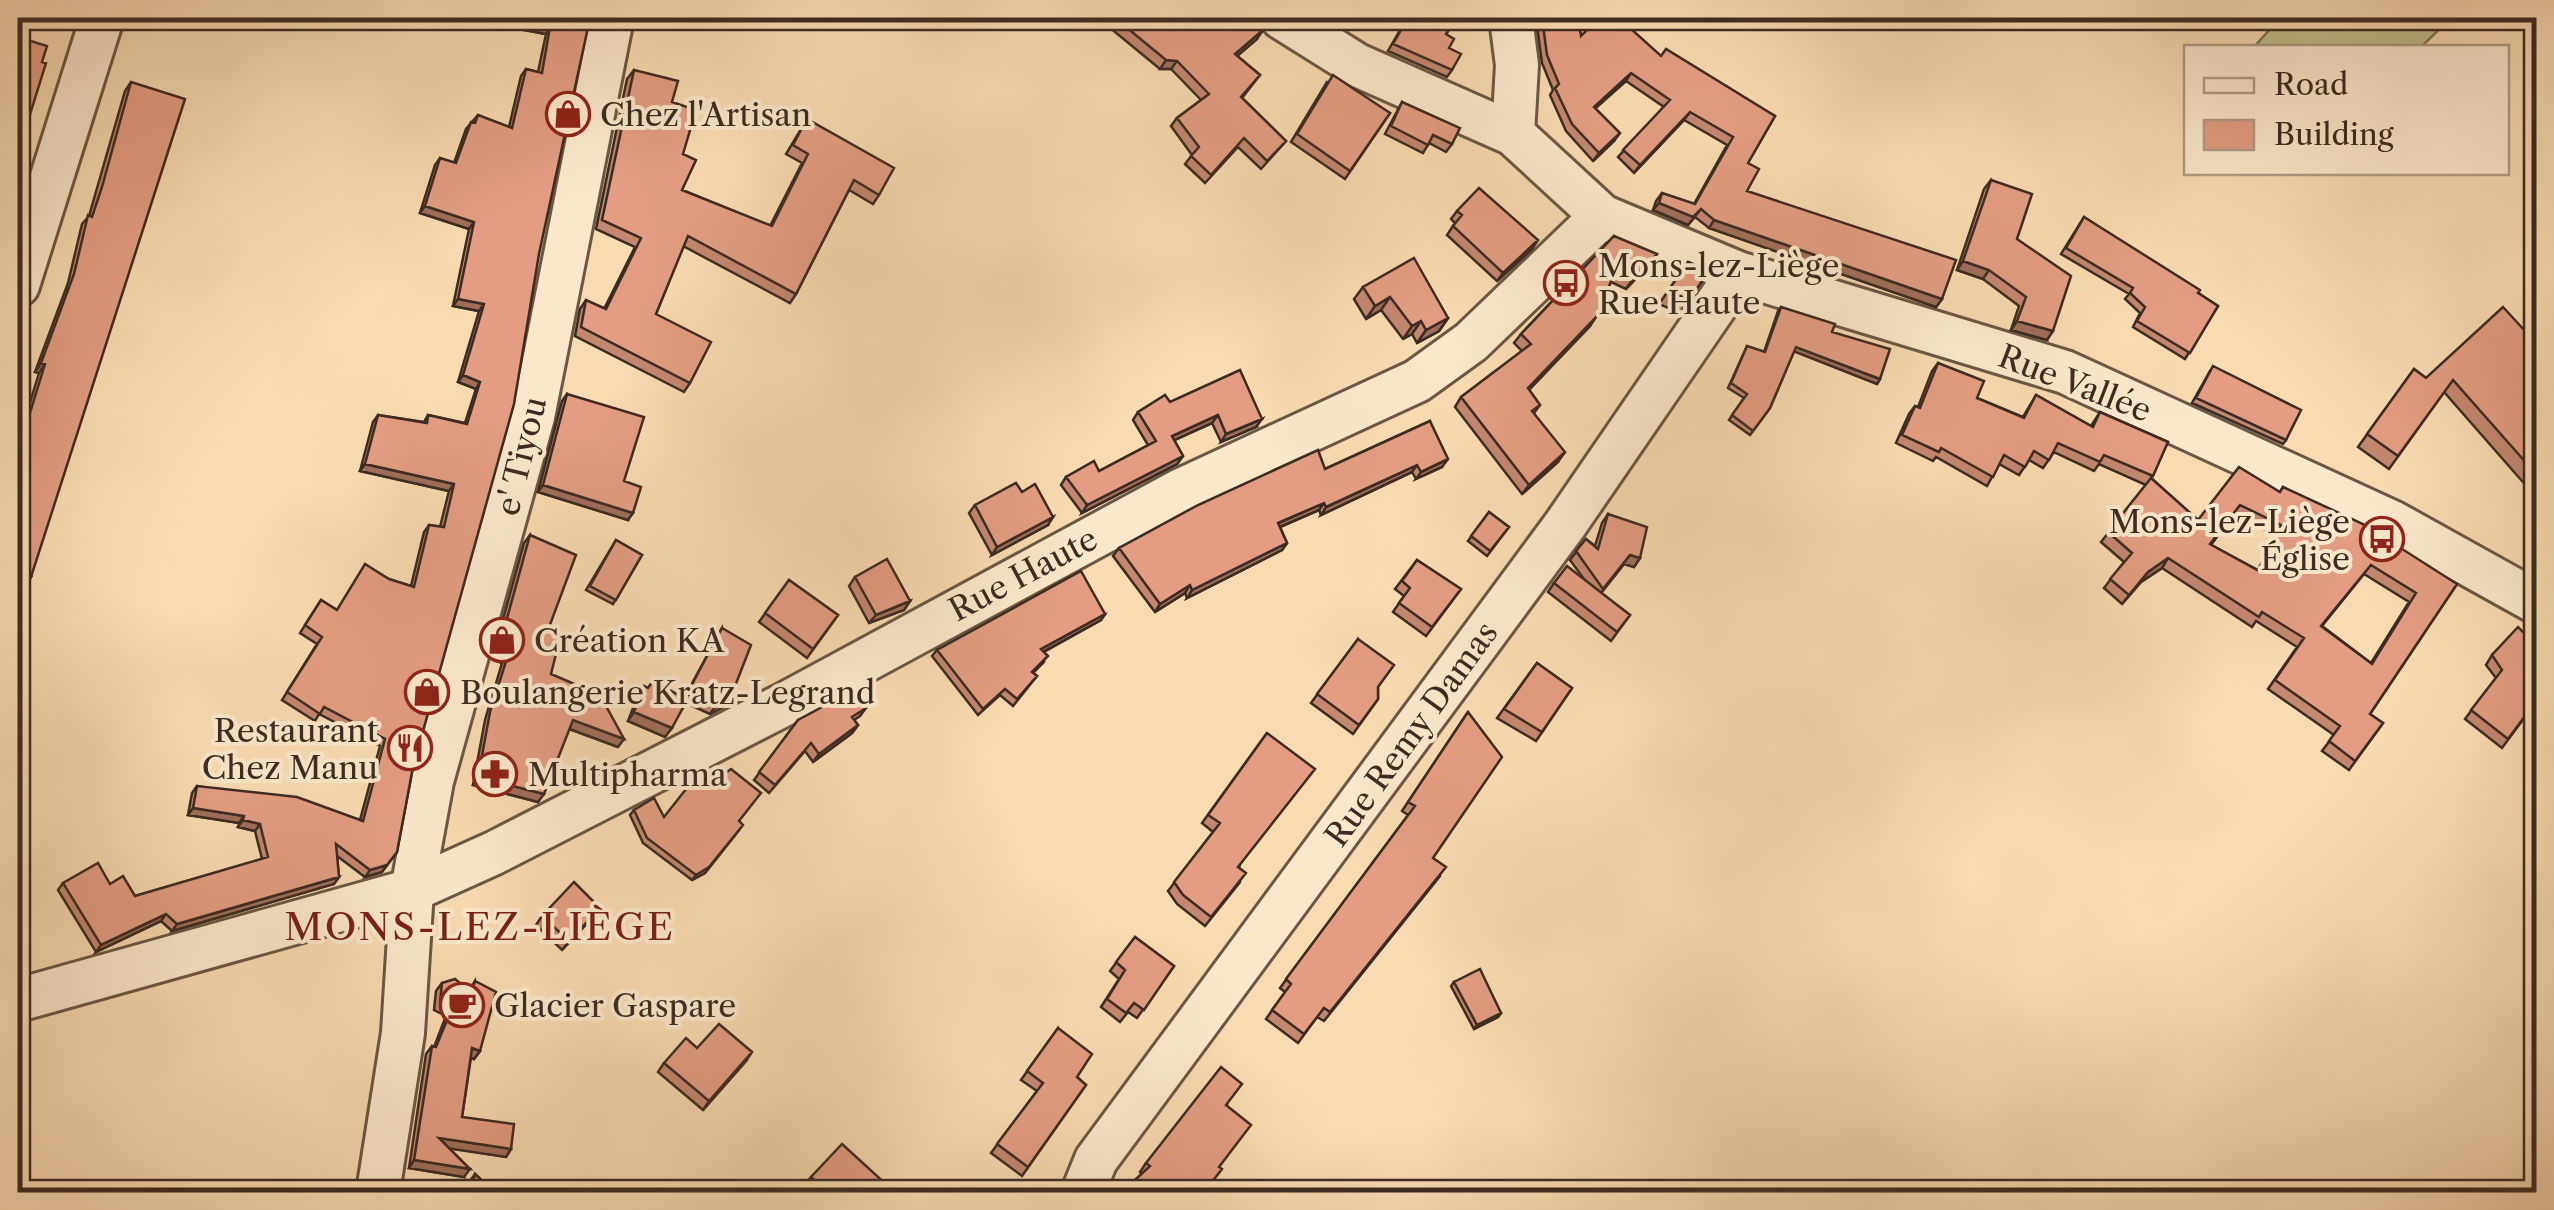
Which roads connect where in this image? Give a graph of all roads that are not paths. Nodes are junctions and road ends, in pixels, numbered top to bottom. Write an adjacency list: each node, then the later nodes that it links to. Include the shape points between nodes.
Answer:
1 (102, 18): 8 (street)
2 (612, 18): 10 (street, e' Tiyou, via 533,418 432,781)
3 (1282, 18): 5 (street, Rue Vallée, via 1357,65)
4 (1511, 18): 5 (street)
5 (1513, 134): 6 (street, Rue Vallée)
6 (1602, 216): 7 (street, Rue Vallée); 10 (street, Rue Haute, via 1471,342 1416,381 1181,490 785,704)
7 (1738, 274): 9 (street, Rue Vallée, via 2064,372 2392,522); 13 (street, Rue Remy Damas, via 1566,525 1096,1160)
8 (18, 285)
9 (2534, 595)
10 (412, 890): 11 (street, Rue Haute); 12 (street, e' Tiyou, via 403,1033)
11 (18, 1000)
12 (378, 1192)
13 (1083, 1192)

